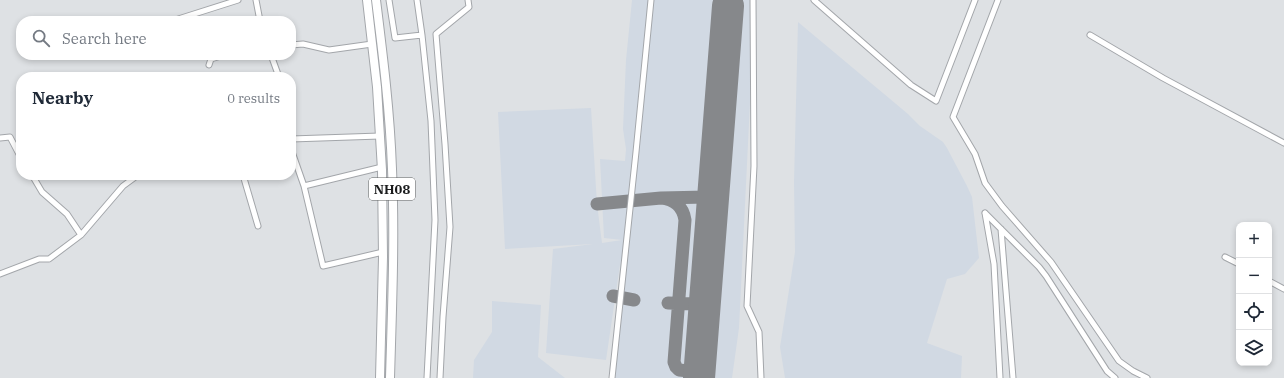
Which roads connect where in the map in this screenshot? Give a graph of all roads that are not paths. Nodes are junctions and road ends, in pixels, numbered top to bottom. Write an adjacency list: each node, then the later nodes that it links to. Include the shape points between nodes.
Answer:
1 (238, 0): 13 (street)
2 (256, 0): 15 (street)
3 (367, 0): 18 (highway, NH08)
4 (376, 0): 45 (highway, NH08, via 387,86 392,170)
5 (389, 0): 16 (street, via 394,38)
6 (417, 0): 16 (street)
7 (468, 0): 47 (street, via 469,7 436,34 450,227)
8 (651, 0): 48 (street)
9 (753, 0): 49 (street, via 754,166 747,306 759,332)
10 (814, 0): 11 (street, via 911,85 936,101)
11 (975, 0)
12 (998, 0): 53 (street, via 953,117 975,154 985,182 997,200 1051,262 1119,361)
13 (230, 1): 14 (street)
14 (186, 16)
15 (259, 16)
16 (422, 36): 46 (street, via 431,121 435,220)
17 (1090, 36): 27 (street)
18 (372, 44): 19 (street, via 329,50); 24 (highway, NH08)
19 (296, 45)
20 (211, 60): 22 (street)
21 (273, 60): 23 (street)
22 (209, 65)
23 (277, 72)
24 (380, 136): 26 (street); 30 (highway, NH08)
25 (0, 138): 28 (street, via 10,137)
26 (296, 139)
27 (1284, 144)
28 (16, 148)
29 (296, 163): 34 (street)
30 (382, 168): 34 (street); 38 (highway, NH08)
31 (35, 180): 37 (street, via 42,192 67,214)
32 (131, 180): 37 (street, via 123,186)
33 (244, 180): 35 (street)
34 (304, 186): 38 (street, via 323,266)
35 (258, 226)
36 (1001, 229): 50 (street, via 985,213 994,264); 51 (street); 52 (street, via 1046,276 1106,371)
37 (81, 235): 41 (street, via 49,259 39,259)
38 (383, 252): 44 (highway, NH08)
39 (1225, 257): 40 (street)
40 (1236, 262)
41 (0, 274)
42 (1272, 283): 43 (street)
43 (1284, 289)
44 (380, 378)
45 (390, 378)
46 (426, 378)
47 (440, 378)
48 (612, 378)
49 (761, 378)
50 (1000, 378)
51 (1013, 378)
52 (1115, 378)
53 (1147, 378)

